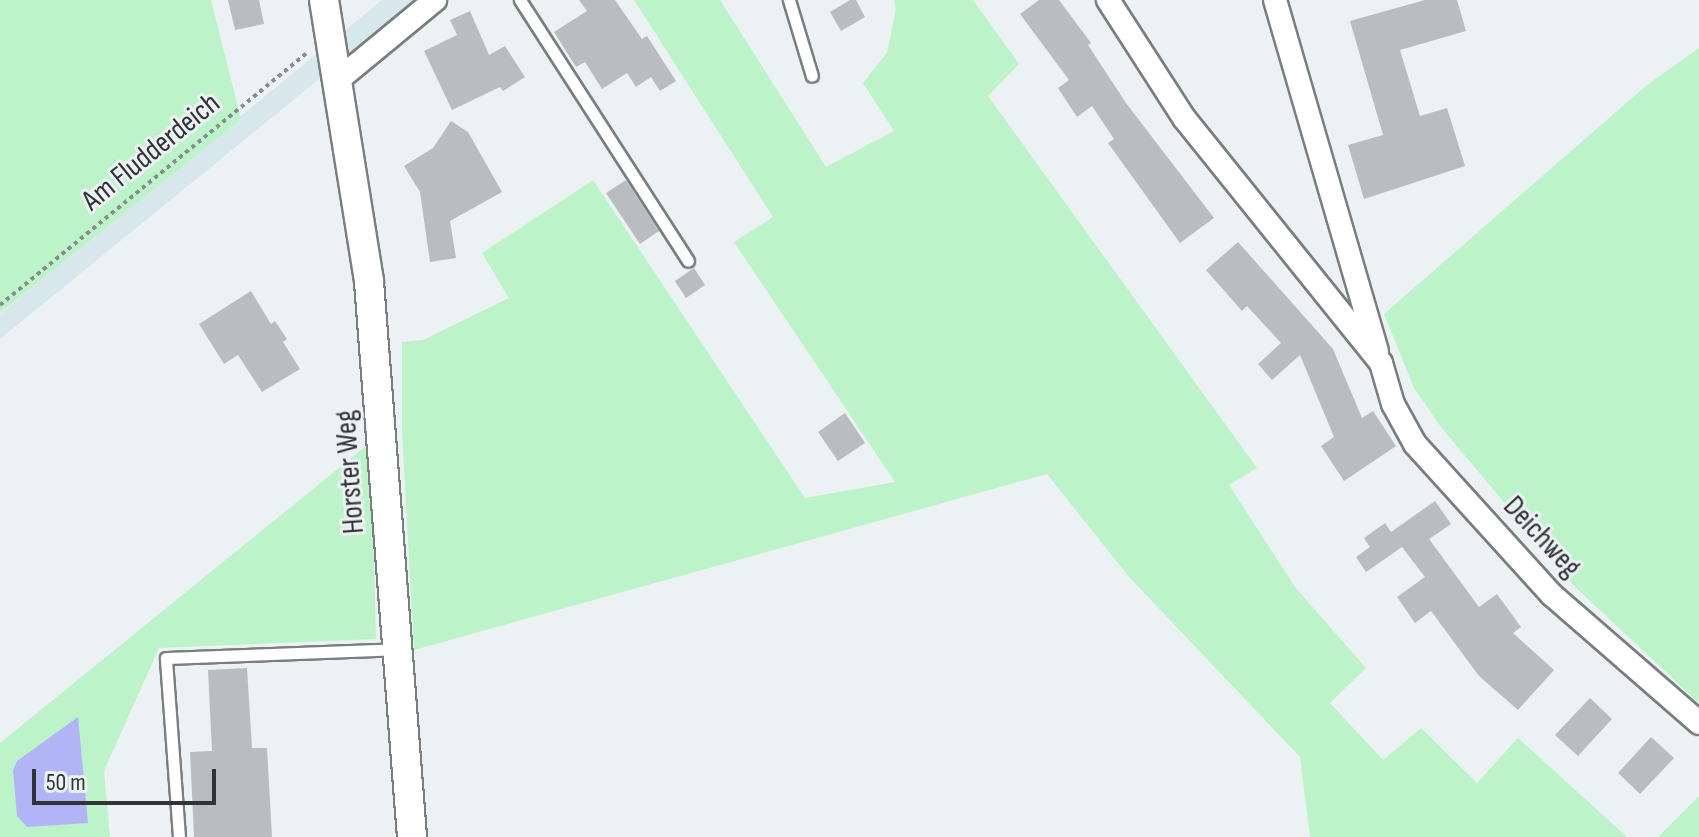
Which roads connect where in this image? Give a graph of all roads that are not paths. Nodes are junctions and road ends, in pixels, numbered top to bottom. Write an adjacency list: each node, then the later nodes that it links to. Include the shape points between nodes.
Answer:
1 (324, 0): 8 (street, Horster Weg)
2 (435, 0): 8 (street)
3 (520, 0): 9 (lane)
4 (789, 0): 7 (lane)
5 (1108, 0): 10 (street, Deichweg, via 1184,118)
6 (1275, 0): 10 (street, Deichweg)
7 (812, 76)
8 (340, 92): 11 (street, Horster Weg, via 369,282)
9 (688, 261)
10 (1381, 363): 12 (street, Deichweg, via 1393,404 1415,444 1552,595)
11 (398, 649): 13 (lane, via 166,658); 14 (street, Horster Weg)
12 (1699, 723)
13 (179, 837)
14 (412, 837)

